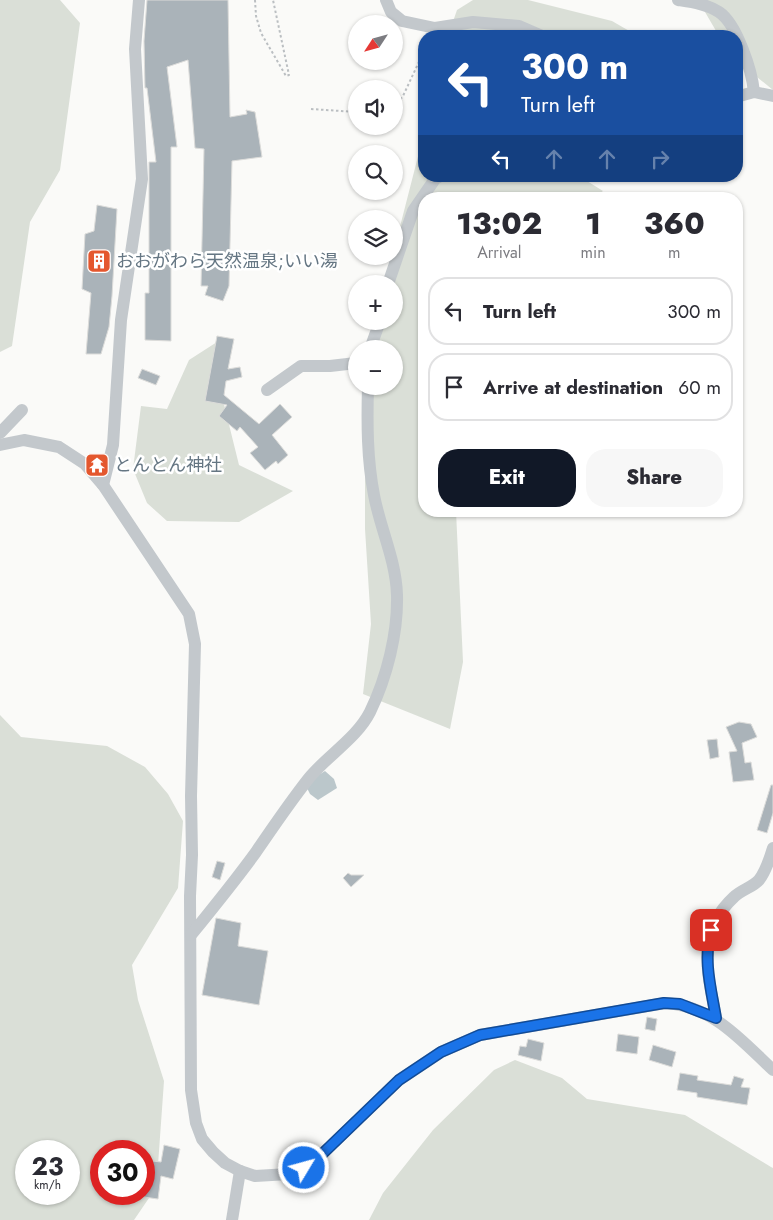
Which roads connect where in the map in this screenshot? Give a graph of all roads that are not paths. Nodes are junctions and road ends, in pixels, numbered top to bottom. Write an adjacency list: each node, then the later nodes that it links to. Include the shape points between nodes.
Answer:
1 (139, 0): 18 (street, via 135,49 142,179 121,320 113,445)
2 (386, 0): 4 (street, via 391,12 402,21 434,28 474,22 520,26)
3 (678, 0): 5 (street, via 720,12)
4 (529, 30)
5 (732, 30)
6 (743, 50): 7 (street)
7 (754, 92): 8 (street); 9 (street)
8 (743, 95)
9 (773, 96)
10 (418, 204): 11 (street)
11 (391, 275)
12 (348, 364): 13 (street, via 301,366)
13 (267, 390)
14 (368, 395): 20 (street, via 366,431 374,497 397,593 389,655 378,689 369,713 359,727 309,778)
15 (22, 410): 16 (street)
16 (0, 433)
17 (0, 445): 18 (street, via 24,440 60,447 85,464)
18 (103, 486): 20 (street, via 189,614 196,644)
19 (773, 848): 21 (street, via 759,880 735,896 711,930 706,948 707,971)
20 (191, 935): 23 (street, via 191,1090 196,1124 212,1152)
21 (716, 1018): 22 (street); 23 (street, via 680,1004 664,1003 480,1035 441,1052 399,1080 304,1168 272,1176 255,1176)
22 (773, 1070)
23 (240, 1171): 24 (street)
24 (232, 1220)

